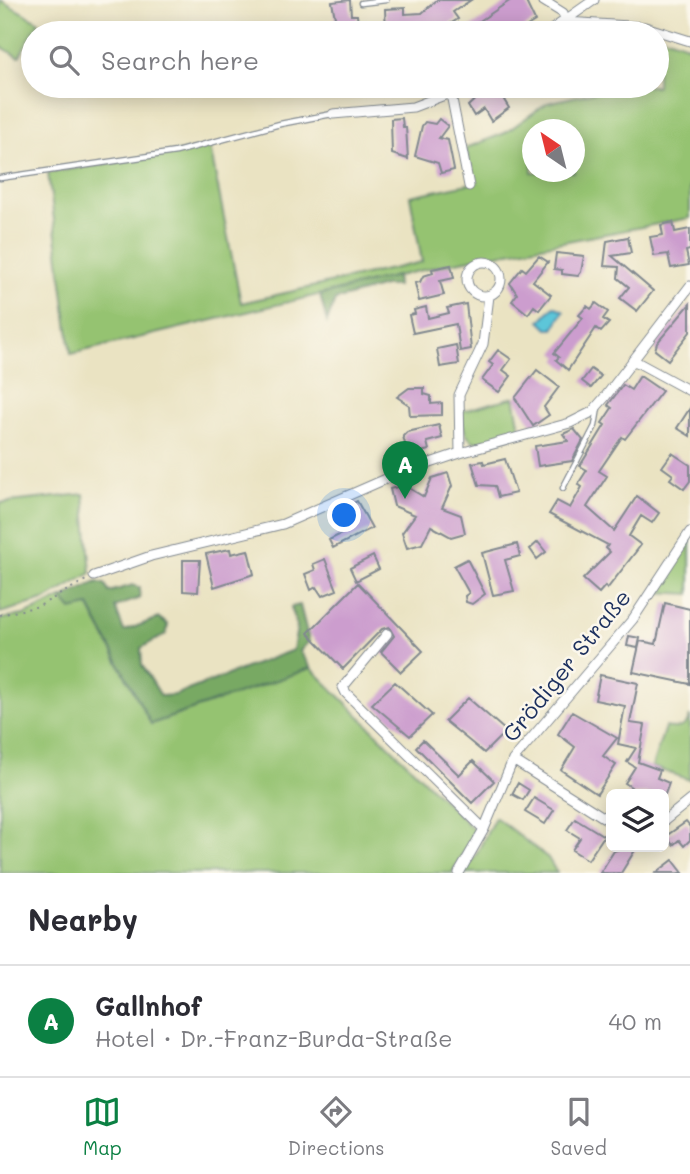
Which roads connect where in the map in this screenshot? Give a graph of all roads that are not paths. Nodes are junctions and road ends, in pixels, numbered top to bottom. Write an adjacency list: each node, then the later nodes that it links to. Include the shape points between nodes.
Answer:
1 (386, 0): 4 (lane)
2 (542, 0): 5 (street, via 563,13)
3 (594, 0): 6 (street)
4 (361, 3)
5 (566, 21)
6 (567, 21)
7 (669, 34): 8 (street)
8 (690, 41)
9 (439, 98): 11 (street, via 413,107)
10 (452, 98): 13 (street)
11 (333, 114): 12 (lane, via 176,152)
12 (0, 178)
13 (469, 186)
14 (690, 286): 16 (street)
15 (489, 296): 19 (street, via 483,344 458,395)
16 (632, 360): 17 (street); 18 (street)
17 (690, 391)
18 (599, 404): 19 (street, via 570,423); 20 (lane, via 594,426)
19 (460, 453): 22 (street, via 396,474 283,524 151,556)
20 (563, 488)
21 (690, 532): 24 (street, Grödiger Straße, via 633,619)
22 (94, 576)
23 (387, 634): 28 (street, via 343,687 346,694)
24 (513, 760): 27 (street); 28 (street, Grödiger Straße)
25 (690, 800): 26 (street)
26 (669, 817)
27 (606, 819)
28 (484, 829): 29 (street, Grödiger Straße)
29 (459, 873)

